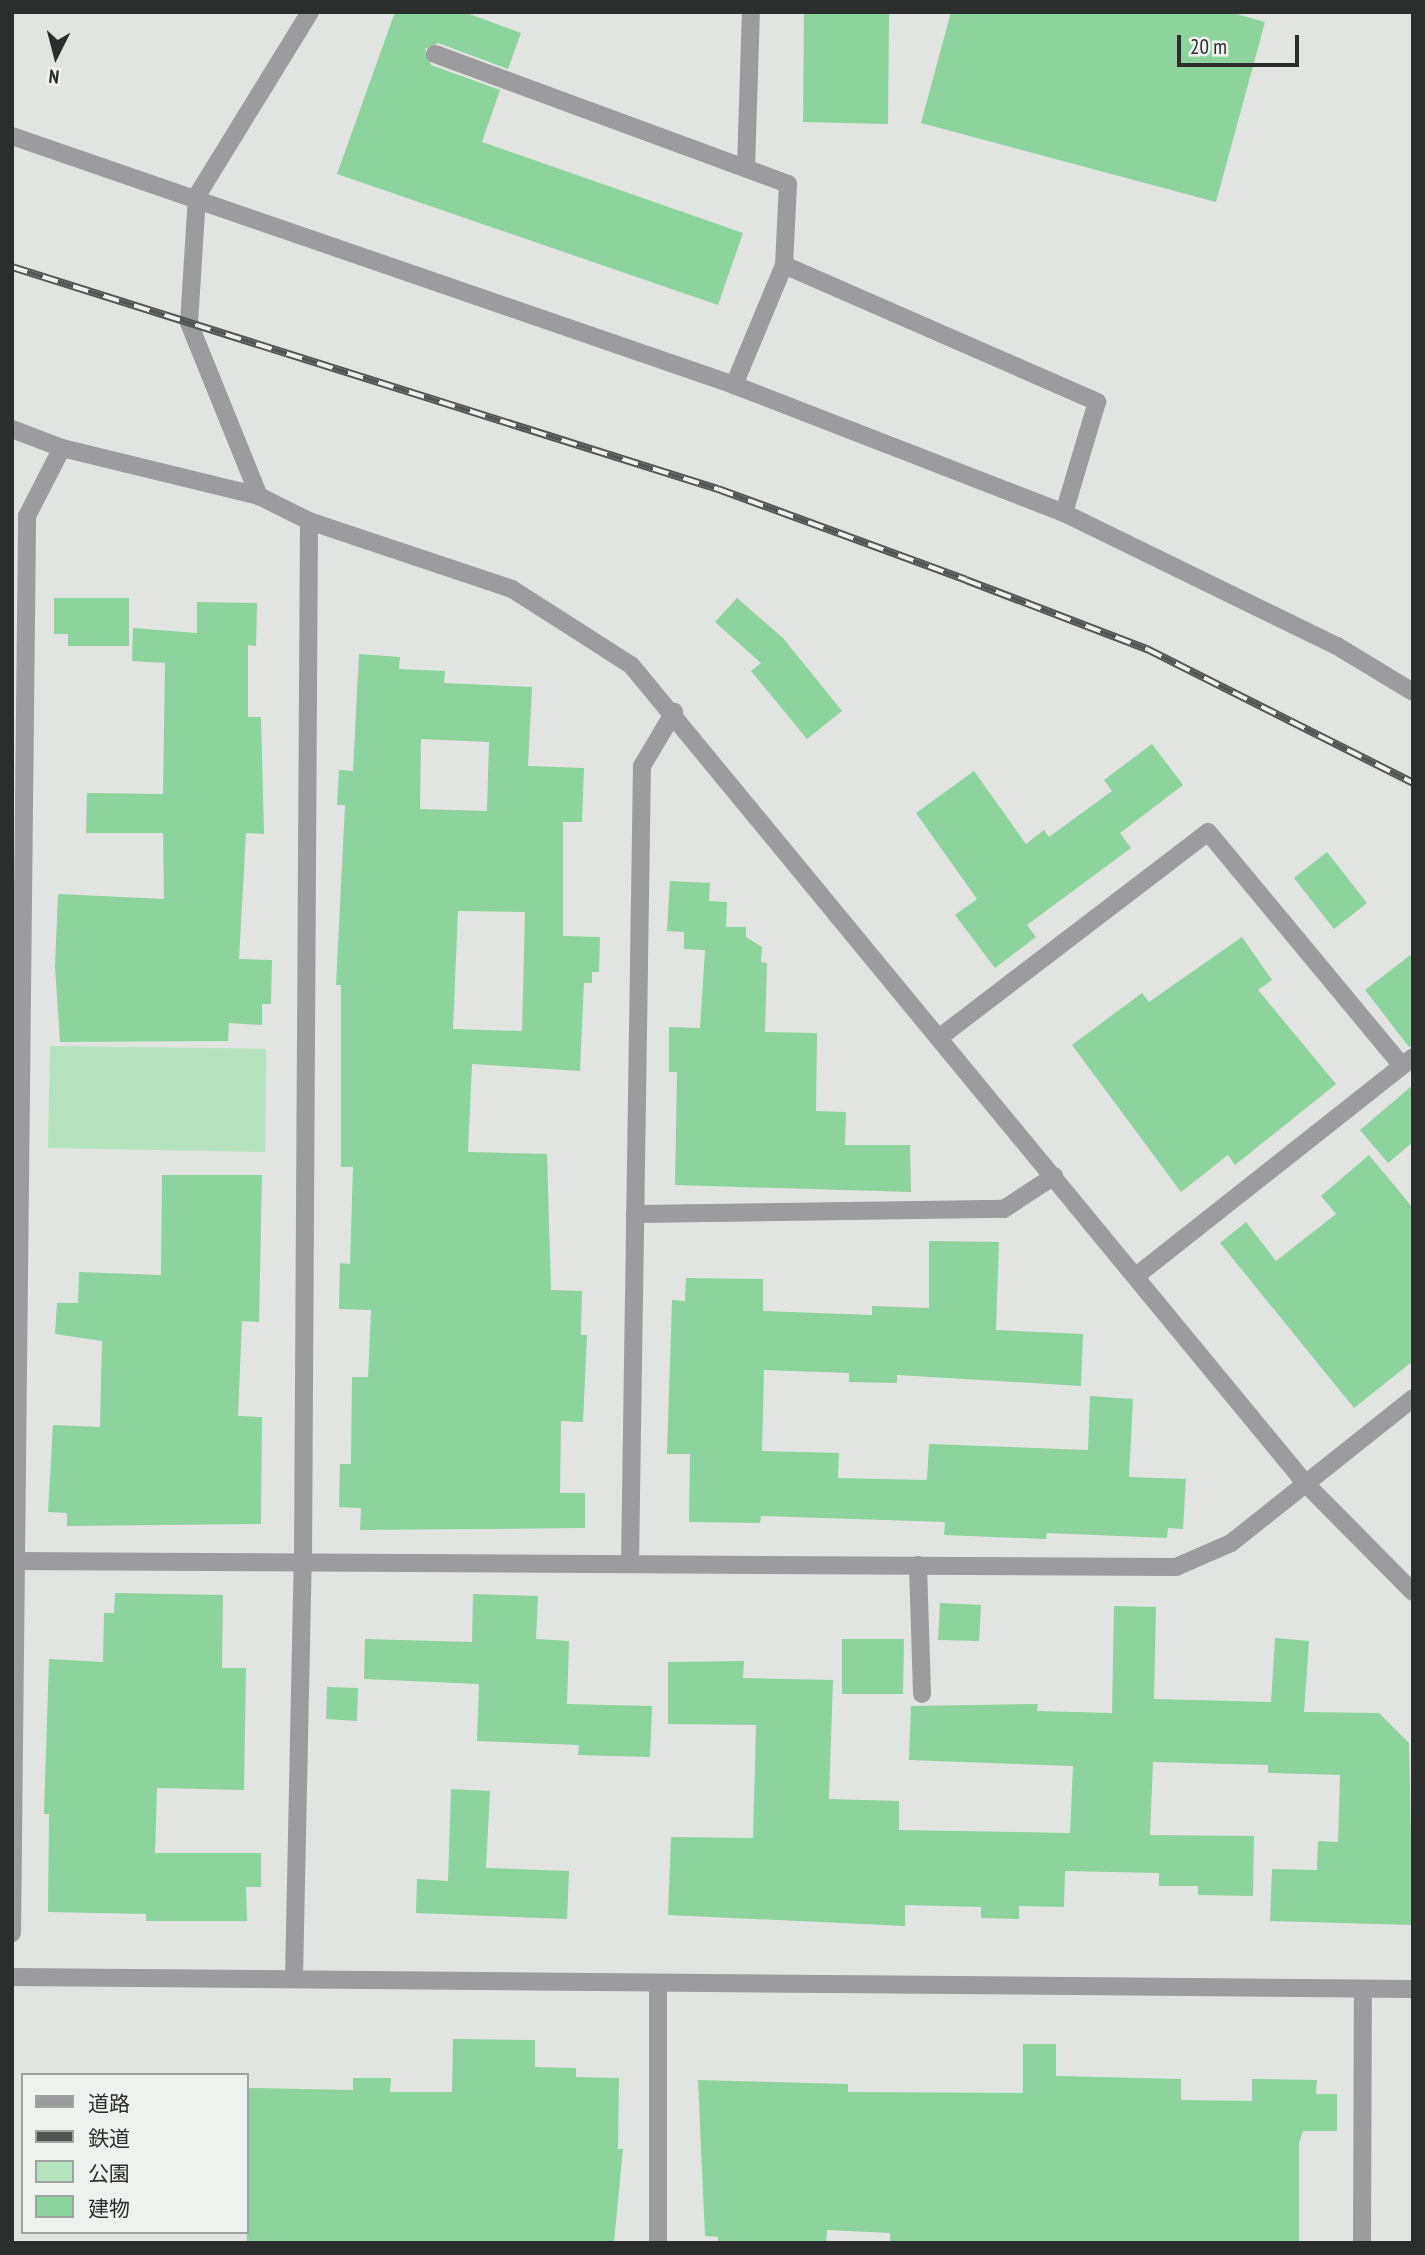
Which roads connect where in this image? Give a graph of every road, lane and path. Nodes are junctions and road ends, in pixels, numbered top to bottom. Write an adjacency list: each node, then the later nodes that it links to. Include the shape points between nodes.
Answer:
1 (310, 12): 6 (street)
2 (751, 12): 5 (street)
3 (435, 54): 5 (street)
4 (12, 136): 6 (street)
5 (746, 168): 7 (street, via 788,184)
6 (197, 196): 8 (street); 11 (street, via 189,323)
7 (784, 265): 8 (street); 12 (street, via 1097,402)
8 (734, 384): 12 (street)
9 (12, 429): 10 (street)
10 (62, 448): 11 (street); 24 (street, via 27,516)
11 (259, 496): 13 (street)
12 (1064, 513): 14 (street, via 1337,646)
13 (309, 521): 15 (street, via 512,589 631,664); 23 (street)
14 (1413, 692)
15 (674, 712): 16 (street); 19 (street, via 642,766)
16 (940, 1037): 17 (street, via 1208,832); 18 (street)
17 (1407, 1061): 20 (street)
18 (1054, 1176): 19 (street, via 1004,1209); 20 (street)
19 (635, 1214): 25 (street)
20 (1136, 1276): 22 (street)
21 (1413, 1398): 22 (street)
22 (1306, 1484): 26 (street, via 1231,1543 1176,1567); 27 (street)
23 (303, 1559): 24 (street); 25 (street); 31 (street)
24 (15, 1561): 29 (street)
25 (630, 1563): 26 (street)
26 (918, 1565): 28 (street)
27 (1413, 1592)
28 (922, 1694)
29 (12, 1933)
30 (12, 1977): 31 (street)
31 (294, 1978): 32 (street)
32 (658, 1984): 33 (street); 35 (street)
33 (1363, 1989): 34 (street); 36 (street)
34 (1413, 1989)
35 (658, 2243)
36 (1362, 2243)

